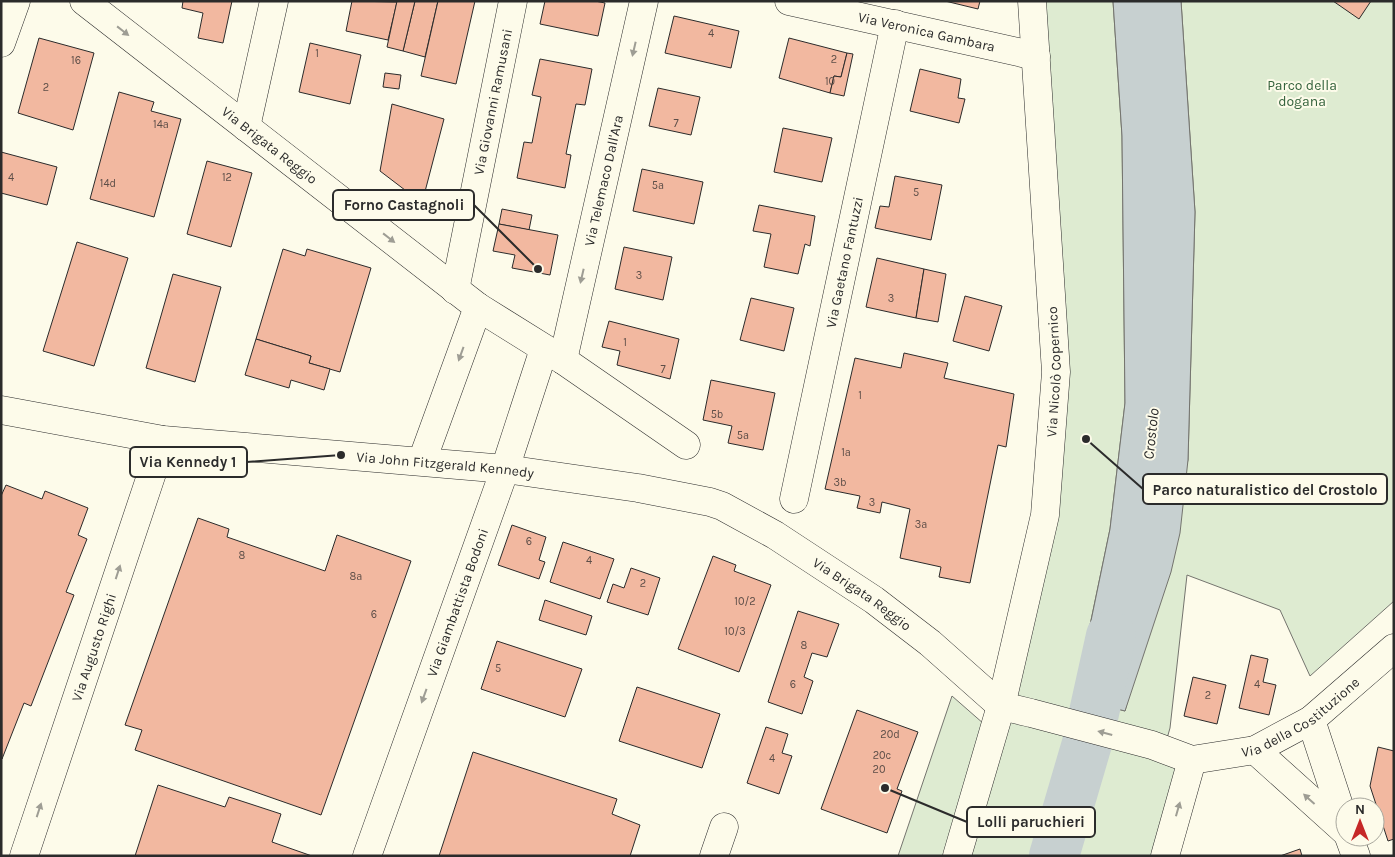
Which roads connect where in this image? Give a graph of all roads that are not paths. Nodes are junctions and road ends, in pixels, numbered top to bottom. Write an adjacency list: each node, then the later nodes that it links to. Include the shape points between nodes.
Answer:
1 (16, 1): 9 (street)
2 (84, 1): 11 (street, Via Brigata Reggio, one-way to 11)
3 (274, 1): 11 (street)
4 (513, 1): 12 (street, Via Giovanni Ramusani)
5 (644, 1): 14 (street, Via Telemaco Dall'Ara, one-way to 14)
6 (789, 1): 8 (street, Via Veronica Gambara)
7 (1032, 1): 10 (street, Via Nicolò Copernico)
8 (895, 24): 10 (street, Via Veronica Gambara); 20 (street, Via Gaetano Fantuzzi)
9 (1, 43)
10 (1036, 56): 23 (street, Via Nicolò Copernico, via 1056,372 1045,515)
11 (246, 127): 12 (street, Via Brigata Reggio, one-way to 12)
12 (455, 290): 13 (street, Via Brigata Reggio)
13 (478, 308): 14 (street, Via Brigata Reggio); 18 (street, one-way to 18)
14 (553, 354): 17 (street, Via Brigata Reggio); 19 (street, Via Giambattista Bodoni)
15 (1, 410): 16 (street, Via John Fitzgerald Kennedy)
16 (163, 440): 18 (street, Via John Fitzgerald Kennedy); 30 (street, Via Augusto Righi, one-way to 16)
17 (686, 445)
18 (422, 461): 19 (street, Via John Fitzgerald Kennedy)
19 (505, 469): 21 (street, Via John Fitzgerald Kennedy); 31 (street, Via Giambattista Bodoni, one-way to 31)
20 (794, 499)
21 (710, 502): 23 (street, Via Brigata Reggio, via 775,535 874,600 930,643)
22 (1394, 648): 24 (street, Via della Costituzione)
23 (1001, 706): 26 (street, Via della Costituzione, one-way to 23, via 1152,745); 33 (street, Via Nicolò Copernico)
24 (1311, 720): 25 (street, Via della Costituzione); 27 (street)
25 (1255, 750): 26 (street, Via della Costituzione); 28 (street, one-way to 25)
26 (1192, 760): 34 (street, one-way to 26)
27 (1336, 797)
28 (1335, 822)
29 (724, 827): 32 (street)
30 (24, 856)
31 (367, 856)
32 (714, 856)
33 (957, 856)
34 (1165, 856)

